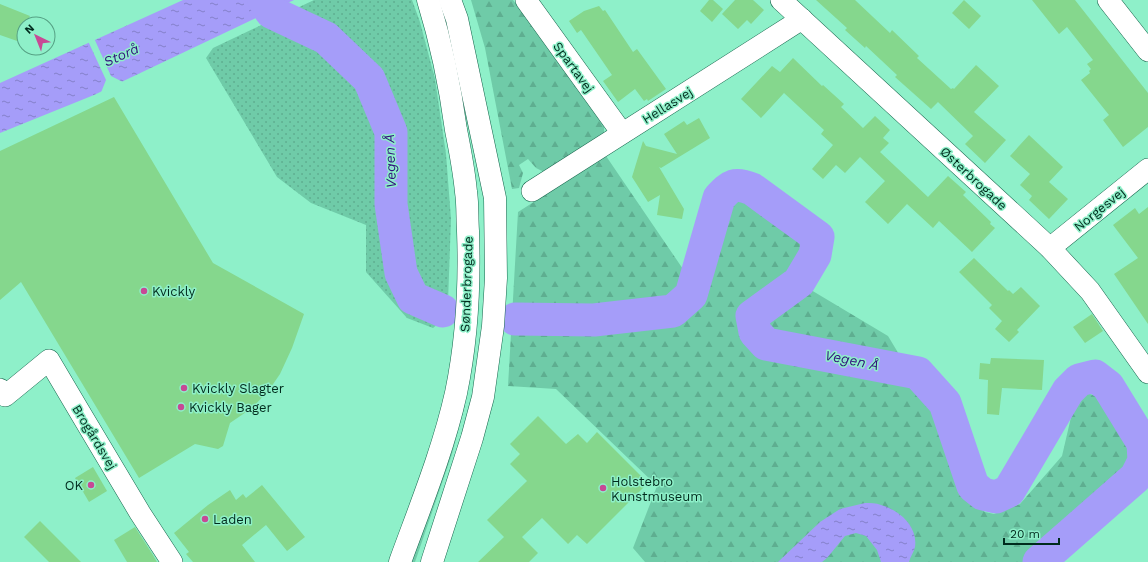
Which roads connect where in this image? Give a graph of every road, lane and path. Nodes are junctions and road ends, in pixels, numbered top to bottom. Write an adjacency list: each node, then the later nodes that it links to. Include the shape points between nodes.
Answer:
1 (428, 0): 16 (street, Sønderbrogade, via 449,85 466,193 468,305 456,392 448,423)
2 (450, 0): 14 (street, via 457,19 495,198 496,278 493,326 482,397)
3 (526, 0): 8 (street, Spartavej)
4 (781, 0): 6 (street, Østerbrogade)
5 (1108, 0): 7 (street)
6 (802, 20): 8 (street, Hellasvej); 11 (street, Østerbrogade)
7 (1148, 51)
8 (622, 133): 10 (street, Hellasvej)
9 (1148, 170): 11 (street, Norgesvej)
10 (532, 191)
11 (1050, 248): 12 (street, Østerbrogade, via 1090,291)
12 (1148, 373)
13 (3, 392): 15 (street, Brogårdsvej, via 50,360 137,508)
14 (445, 523): 17 (street); 18 (street)
15 (172, 562)
16 (400, 562)
17 (427, 562)
18 (432, 562)

